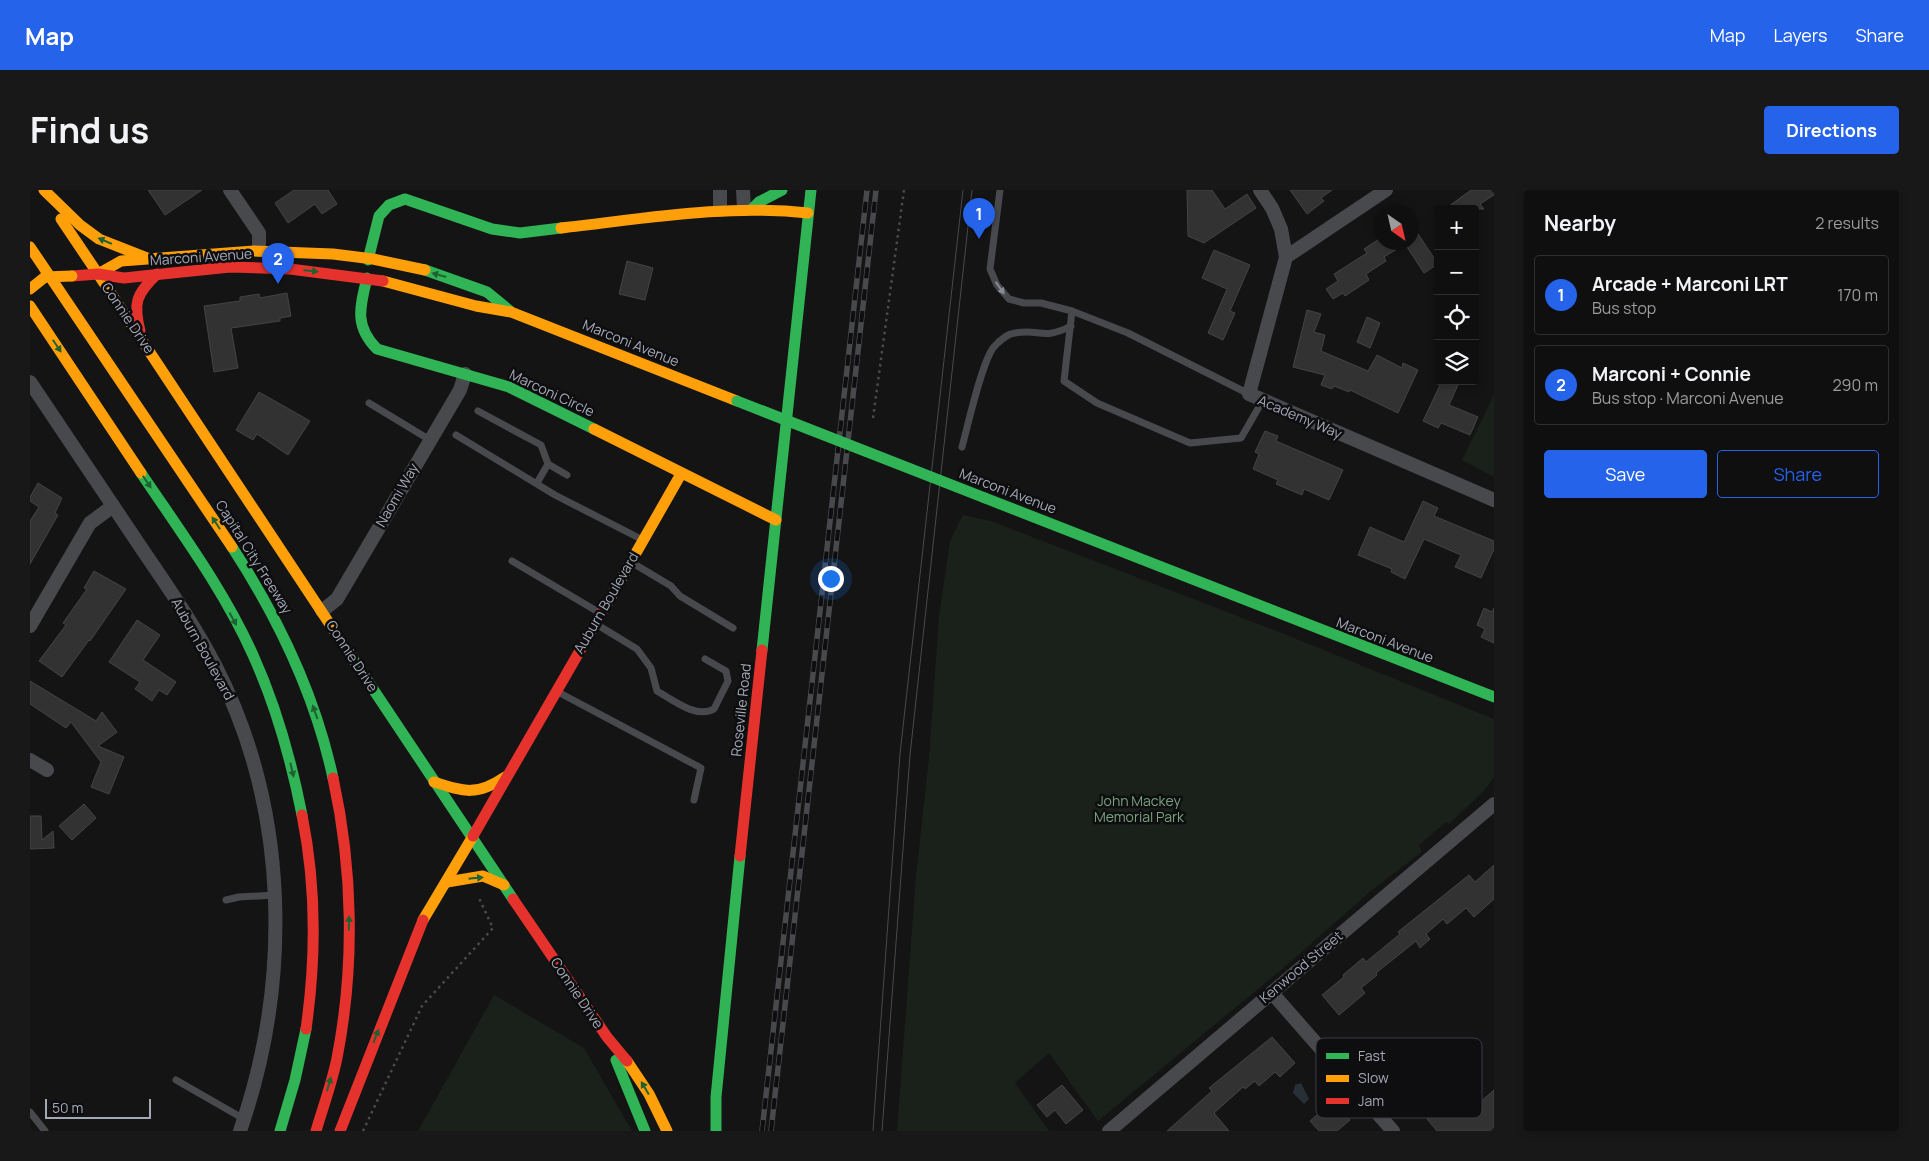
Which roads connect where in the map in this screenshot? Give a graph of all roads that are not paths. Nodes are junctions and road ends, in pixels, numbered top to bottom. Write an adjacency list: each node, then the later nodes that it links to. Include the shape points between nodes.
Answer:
1 (43, 190): 16 (main road, one-way to 1, via 99,239); 18 (main road, Connie Drive)
2 (230, 190): 14 (street, via 259,233)
3 (720, 190): 11 (street)
4 (743, 190): 10 (street)
5 (782, 190): 10 (main road)
6 (811, 190): 12 (main road)
7 (1000, 190): 25 (lane, one-way to 25, via 990,270 997,285 1009,299 1024,303 1041,302)
8 (1260, 190): 15 (street, Academy Way, via 1272,208)
9 (1386, 190): 15 (street)
10 (748, 209): 11 (main road); 12 (main road)
11 (720, 210): 17 (main road, via 520,233 492,229 405,199 390,205 379,216)
12 (808, 213): 44 (main road, Roseville Road)
13 (30, 247): 76 (main road, Capital City Freeway, one-way to 13, via 336,1058 348,977 350,894 341,811 322,730 295,658 260,589 118,373)
14 (259, 250): 16 (main road, Marconi Avenue); 17 (main road, Marconi Avenue)
15 (1286, 257): 31 (street, Academy Way)
16 (150, 259): 18 (main road, Marconi Avenue, via 120,262)
17 (368, 260): 26 (main road, Marconi Avenue, one-way to 17, via 486,291 416,269)
18 (98, 274): 19 (main road, Marconi Avenue, via 124,278); 20 (main road, Marconi Avenue, bridge); 28 (main road, Connie Drive)
19 (158, 274): 22 (main road, Marconi Avenue, one-way to 22, via 211,268 258,268); 28 (main road, via 144,286 136,299 136,316)
20 (45, 277): 21 (main road, Marconi Avenue); 23 (main road)
21 (30, 278)
22 (367, 278): 26 (main road, Marconi Avenue); 29 (main road, Marconi Circle, via 360,327 370,343 386,352)
23 (30, 289)
24 (30, 306): 75 (main road, one-way to 75, via 211,578 253,655 284,736 304,821 312,907 310,994 296,1080)
25 (1072, 311): 27 (lane); 31 (lane, via 1128,333)
26 (511, 312): 54 (main road, Marconi Avenue, bridge)
27 (1071, 326): 32 (lane, via 1064,381 1096,403 1190,443 1241,438); 37 (lane, via 1046,335 1015,333 1006,336 992,349)
28 (143, 340): 48 (main road, Connie Drive)
29 (466, 374): 36 (street, Naomi Way); 39 (main road, Marconi Circle, via 528,395)
30 (30, 382): 43 (street, Auburn Boulevard)
31 (1249, 394): 32 (street, Academy Way)
32 (1263, 400): 42 (street, Academy Way)
33 (369, 403): 36 (lane)
34 (478, 411): 38 (lane, via 541,445)
35 (456, 435): 41 (lane)
36 (430, 440): 48 (street, Naomi Way, via 337,599)
37 (962, 448)
38 (548, 464): 40 (lane); 41 (lane)
39 (681, 474): 44 (main road, Marconi Circle); 45 (main road, Auburn Boulevard)
40 (567, 475)
41 (537, 483): 45 (lane)
42 (1494, 500)
43 (113, 506): 50 (street, via 90,523); 64 (street, Auburn Boulevard, via 186,616 228,694 249,750 262,801)
44 (776, 520): 70 (main road, Roseville Road)
45 (642, 540): 47 (main road, Auburn Boulevard)
46 (512, 561): 49 (lane)
47 (630, 561): 49 (main road, Auburn Boulevard); 51 (lane)
48 (322, 611): 58 (main road, Connie Drive)
49 (597, 619): 52 (lane, via 637,649 651,668 657,691 690,710 708,713 714,710 728,681 726,671); 53 (main road, Auburn Boulevard)
50 (30, 626)
51 (733, 628)
52 (706, 659)
53 (556, 691): 57 (main road, Auburn Boulevard); 59 (lane, via 701,768)
54 (1494, 697)
55 (30, 760): 56 (street)
56 (47, 770)
57 (507, 776): 58 (main road, via 491,787 473,793); 61 (main road, Auburn Boulevard)
58 (434, 782): 61 (main road, Connie Drive)
59 (694, 800)
60 (1494, 804): 66 (street, Kenwood Street)
61 (473, 836): 62 (main road, Auburn Boulevard); 63 (main road, Connie Drive)
62 (447, 882): 63 (main road, one-way to 63, via 483,876); 77 (main road, Auburn Boulevard, one-way to 62, via 420,925)
63 (504, 885): 67 (main road, Connie Drive)
64 (275, 895): 65 (lane); 73 (street, Auburn Boulevard, via 276,950 270,1008 260,1064)
65 (226, 900)
66 (1272, 993): 68 (street); 82 (street, Kenwood Street)
67 (607, 1037): 78 (main road, Connie Drive); 79 (main road, Connie Drive, one-way to 67, via 646,1088)
68 (1316, 1043)
69 (176, 1080): 73 (lane)
70 (716, 1097): 80 (main road, Roseville Road); 81 (main road, Roseville Road)
71 (30, 1112): 74 (lane)
72 (1382, 1118): 83 (street)
73 (242, 1125)
74 (45, 1131)
75 (280, 1131)
76 (316, 1131)
77 (340, 1131)
78 (645, 1131)
79 (668, 1131)
80 (706, 1131)
81 (716, 1131)
82 (1109, 1131)
83 (1393, 1131)

